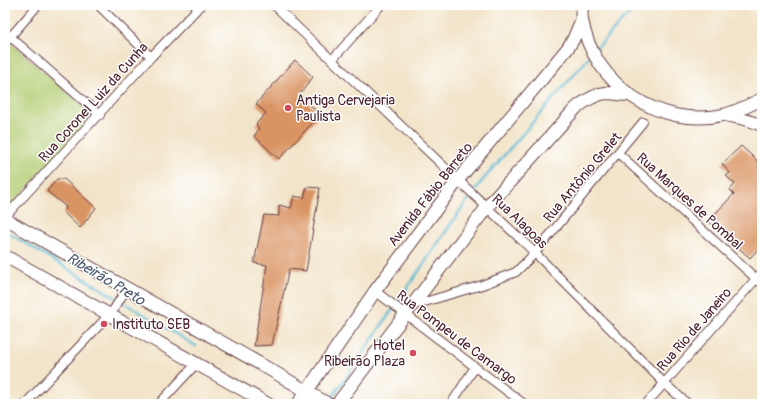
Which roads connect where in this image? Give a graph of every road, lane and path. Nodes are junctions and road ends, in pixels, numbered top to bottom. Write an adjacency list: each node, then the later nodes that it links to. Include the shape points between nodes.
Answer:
1 (38, 5): 8 (street)
2 (98, 5): 9 (street)
3 (201, 5): 9 (street, Rua Coronel Luiz da Cunha)
4 (274, 5): 10 (street, Rua Alagoas)
5 (381, 5): 10 (street)
6 (582, 5): 7 (main road)
7 (582, 19): 11 (main road, via 586,36 601,66); 18 (main road, Avenida Fábio Barreto, via 567,49)
8 (7, 37): 13 (street)
9 (151, 57): 13 (street, Rua Coronel Luiz da Cunha)
10 (332, 60): 18 (street, Rua Alagoas)
11 (629, 95): 14 (main road, via 650,108 674,115 698,118); 19 (main road, via 606,93 584,101)
12 (762, 98): 14 (main road, via 744,108)
13 (100, 115): 20 (street, Rua Coronel Luiz da Cunha)
14 (722, 115): 16 (main road)
15 (644, 122): 17 (street, Rua Antônio Grelet)
16 (762, 126)
17 (618, 153): 21 (street, Rua Antônio Grelet); 23 (street, Rua Marques de Pombal)
18 (461, 183): 19 (street, Rua Alagoas); 25 (main road, Avenida Fábio Barreto)
19 (485, 206): 21 (street, Rua Alagoas); 26 (main road)
20 (5, 218): 24 (main road)
21 (535, 253): 26 (street, Rua Antônio Grelet, via 516,272); 30 (street, Rua Alagoas)
22 (5, 256): 27 (main road)
23 (760, 278): 30 (street, Rua Rio de Janeiro)
24 (125, 291): 27 (street); 31 (main road)
25 (376, 293): 26 (street, Rua Pompeu de Camargo); 31 (main road, Avenida Fábio Barreto)
26 (406, 310): 29 (street, Rua Pompeu de Camargo); 37 (main road)
27 (111, 312): 28 (main road); 32 (street)
28 (196, 364): 33 (street); 34 (main road)
29 (475, 367): 38 (street); 39 (street, Rua Pompeu de Camargo)
30 (665, 384): 40 (street, Rua Rio de Janeiro); 41 (street, Rua Alagoas)
31 (310, 393): 35 (main road, Avenida Fábio Barreto); 36 (main road)
32 (25, 404)
33 (159, 404)
34 (268, 404)
35 (298, 404)
36 (328, 404)
37 (337, 404)
38 (451, 404)
39 (524, 404)
40 (646, 404)
41 (688, 404)

